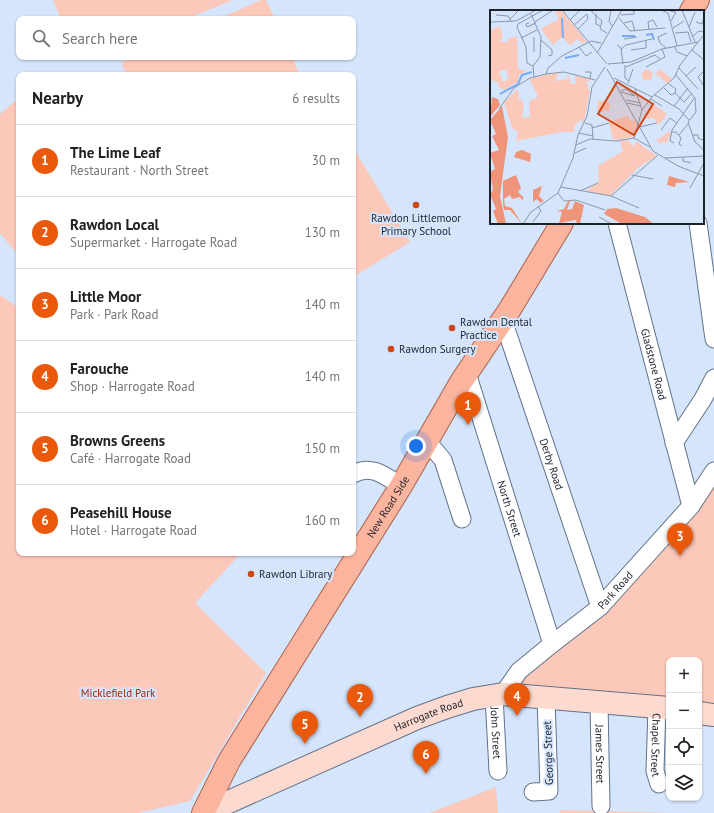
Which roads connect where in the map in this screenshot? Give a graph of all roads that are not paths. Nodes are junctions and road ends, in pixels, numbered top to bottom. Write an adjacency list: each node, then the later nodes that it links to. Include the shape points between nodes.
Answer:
1 (698, 0): 2 (main road)
2 (692, 10)
3 (561, 224): 6 (main road, New Road Side)
4 (617, 224): 11 (street, Gladstone Road)
5 (698, 224): 7 (street)
6 (503, 320): 8 (main road, New Road Side); 17 (street, Derby Road)
7 (714, 339)
8 (466, 373): 10 (main road, New Road Side); 18 (street, North Street)
9 (714, 378): 11 (street)
10 (427, 441): 14 (main road, New Road Side); 16 (street, via 443,460)
11 (674, 443): 15 (street, Gladstone Road)
12 (714, 471): 15 (street, Park Road)
13 (356, 472): 14 (street, via 361,470 376,471)
14 (400, 486): 29 (main road, New Road Side, via 229,761)
15 (690, 506): 17 (street, Park Road)
16 (462, 519)
17 (600, 607): 18 (street, Park Road)
18 (552, 644): 19 (street, Park Road, via 519,671)
19 (498, 695): 20 (main road, Harrogate Road); 25 (street, John Street); 29 (main road, Harrogate Road, via 473,699 417,718)
20 (546, 698): 21 (main road, Harrogate Road); 27 (street, George Street, via 549,791)
21 (599, 702): 22 (main road, Harrogate Road); 28 (street, James Street)
22 (663, 707): 26 (street, Chapel Street, via 655,771)
23 (702, 713): 24 (main road)
24 (714, 715)
25 (498, 771)
26 (659, 784)
27 (533, 792)
28 (601, 806)
29 (203, 813)

